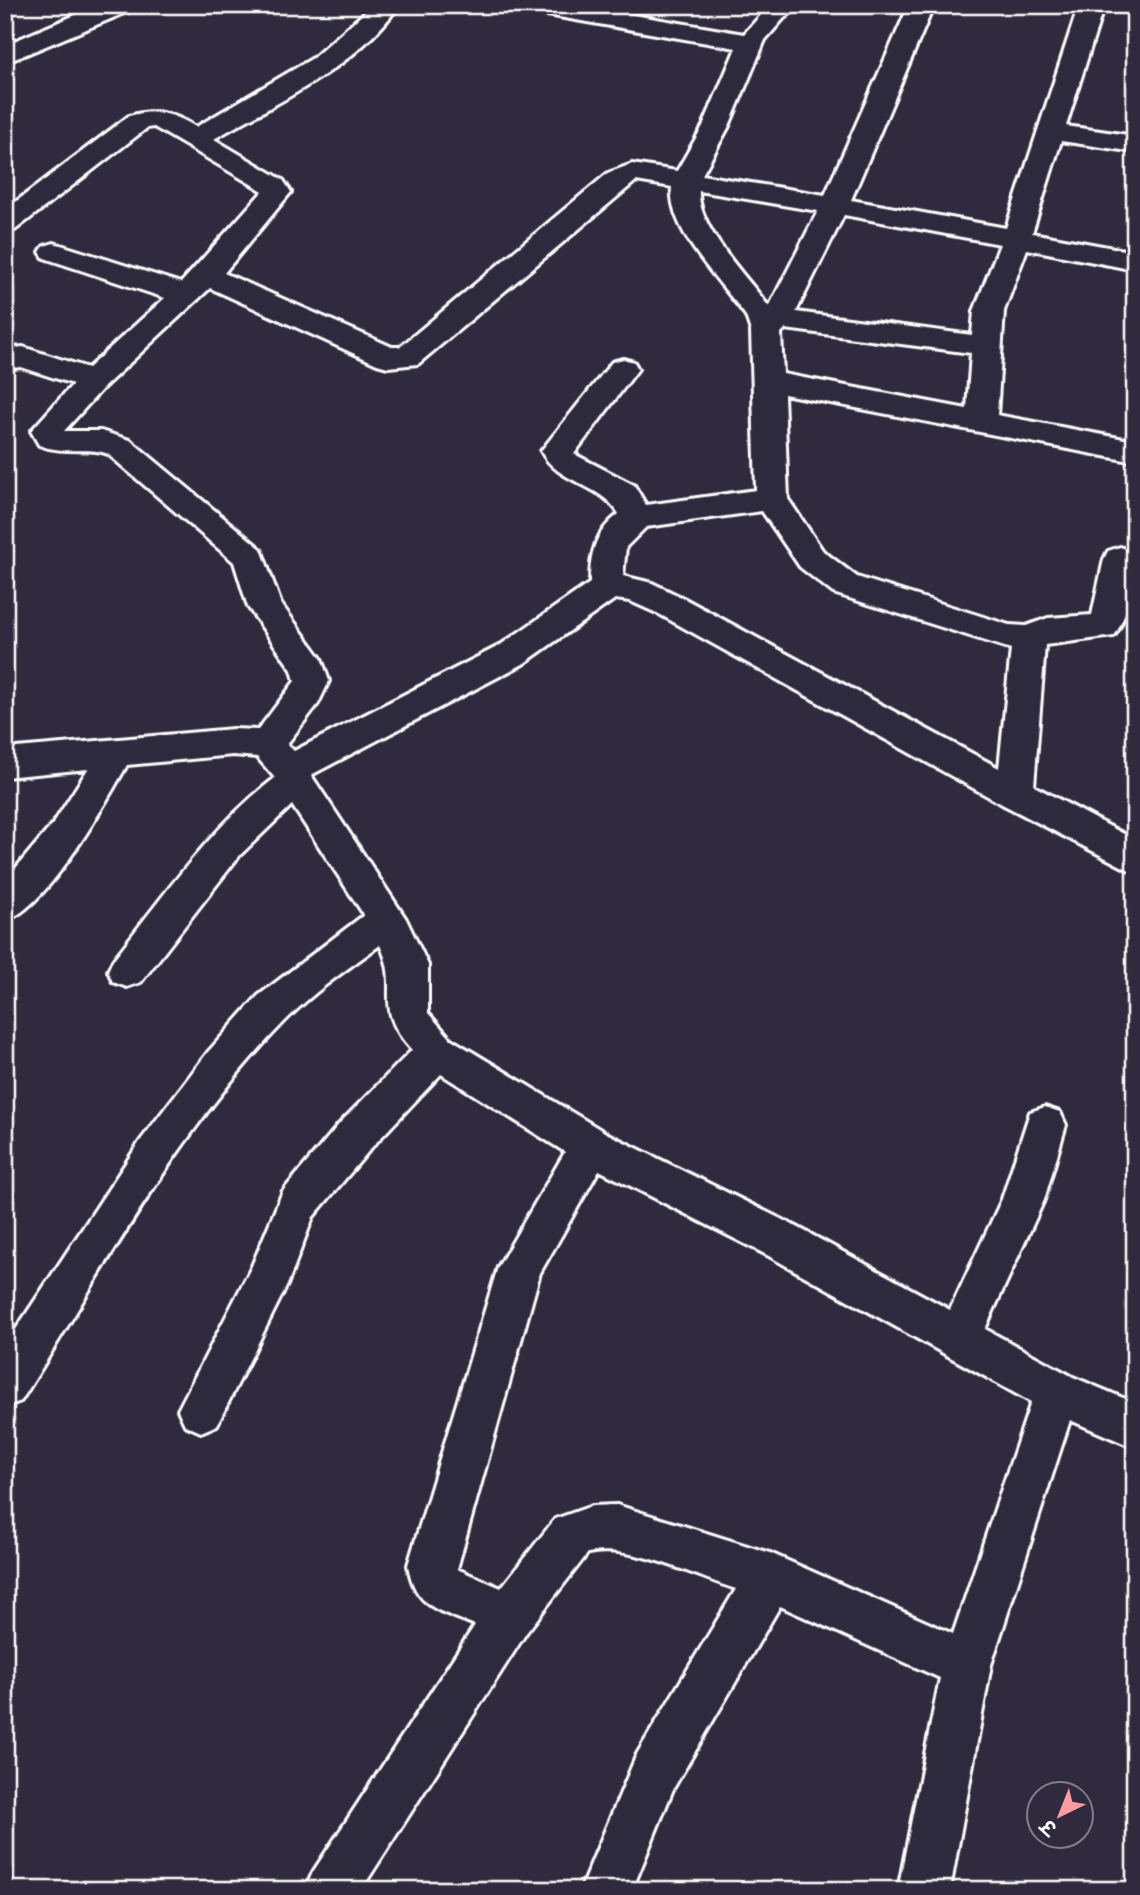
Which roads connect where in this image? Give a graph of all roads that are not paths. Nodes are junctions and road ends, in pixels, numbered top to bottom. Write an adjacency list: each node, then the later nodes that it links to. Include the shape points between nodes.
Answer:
1 (123, 5): 9 (street)
2 (387, 5): 11 (street, via 362,32 309,71)
3 (530, 5): 7 (street)
4 (789, 5): 8 (street, via 778,11)
5 (922, 5): 14 (street)
6 (1092, 5): 10 (street)
7 (659, 15): 8 (street)
8 (752, 43): 13 (street, via 738,66 716,127)
9 (5, 55)
10 (1052, 132): 12 (street); 16 (street)
11 (195, 139): 15 (street, via 163,119 138,122); 19 (street, via 277,192)
12 (1135, 144)
13 (686, 180): 14 (street); 19 (street, via 632,172 618,179 407,357 388,357); 20 (street, via 687,209 760,315)
14 (835, 205): 16 (street); 20 (street)
15 (5, 224)
16 (1016, 240): 18 (street); 21 (street, via 989,311)
17 (54, 252): 19 (street)
18 (1135, 261)
19 (196, 285): 24 (street)
20 (772, 325): 21 (street); 25 (street)
21 (988, 346): 26 (street)
22 (5, 359): 24 (street, via 23,357)
23 (623, 369): 29 (street, via 560,446 558,457 623,493)
24 (93, 380): 35 (street, via 47,431 50,438 60,442 102,439 120,447 242,550 254,568 265,607 309,667 312,681)
25 (766, 381): 26 (street); 28 (street)
26 (981, 422): 27 (street)
27 (1135, 452)
28 (772, 499): 29 (street); 32 (street, via 807,555 828,576 989,631)
29 (637, 517): 31 (street, via 610,541)
30 (1120, 559): 32 (street, via 1109,618 1101,627 1048,630)
31 (607, 589): 35 (street, via 511,654); 36 (street, via 637,589 671,606)
32 (1029, 638): 36 (street)
33 (115, 754): 34 (street); 35 (street, via 233,742); 38 (street, via 74,825)
34 (5, 763)
35 (284, 765): 39 (street); 40 (street, via 270,800 246,823)
36 (1015, 794): 37 (street)
37 (1135, 859)
38 (5, 906)
39 (387, 919): 41 (street, via 408,965 410,1021); 45 (street, via 275,1006 178,1118)
40 (127, 971)
41 (437, 1051): 43 (street); 47 (street, via 298,1204 272,1271)
42 (1045, 1125): 44 (street, via 1023,1200)
43 (591, 1146): 44 (street, via 782,1241); 50 (street, via 520,1267 432,1564 440,1586)
44 (960, 1338): 46 (street)
45 (5, 1385)
46 (1057, 1392): 48 (street); 51 (street)
47 (201, 1410)
48 (1135, 1426)
49 (770, 1577): 50 (street, via 649,1535 602,1526 572,1536); 51 (street); 53 (street, via 655,1772)
50 (509, 1616): 52 (street)
51 (967, 1665): 54 (street)
52 (331, 1890)
53 (606, 1890)
54 (924, 1890)

